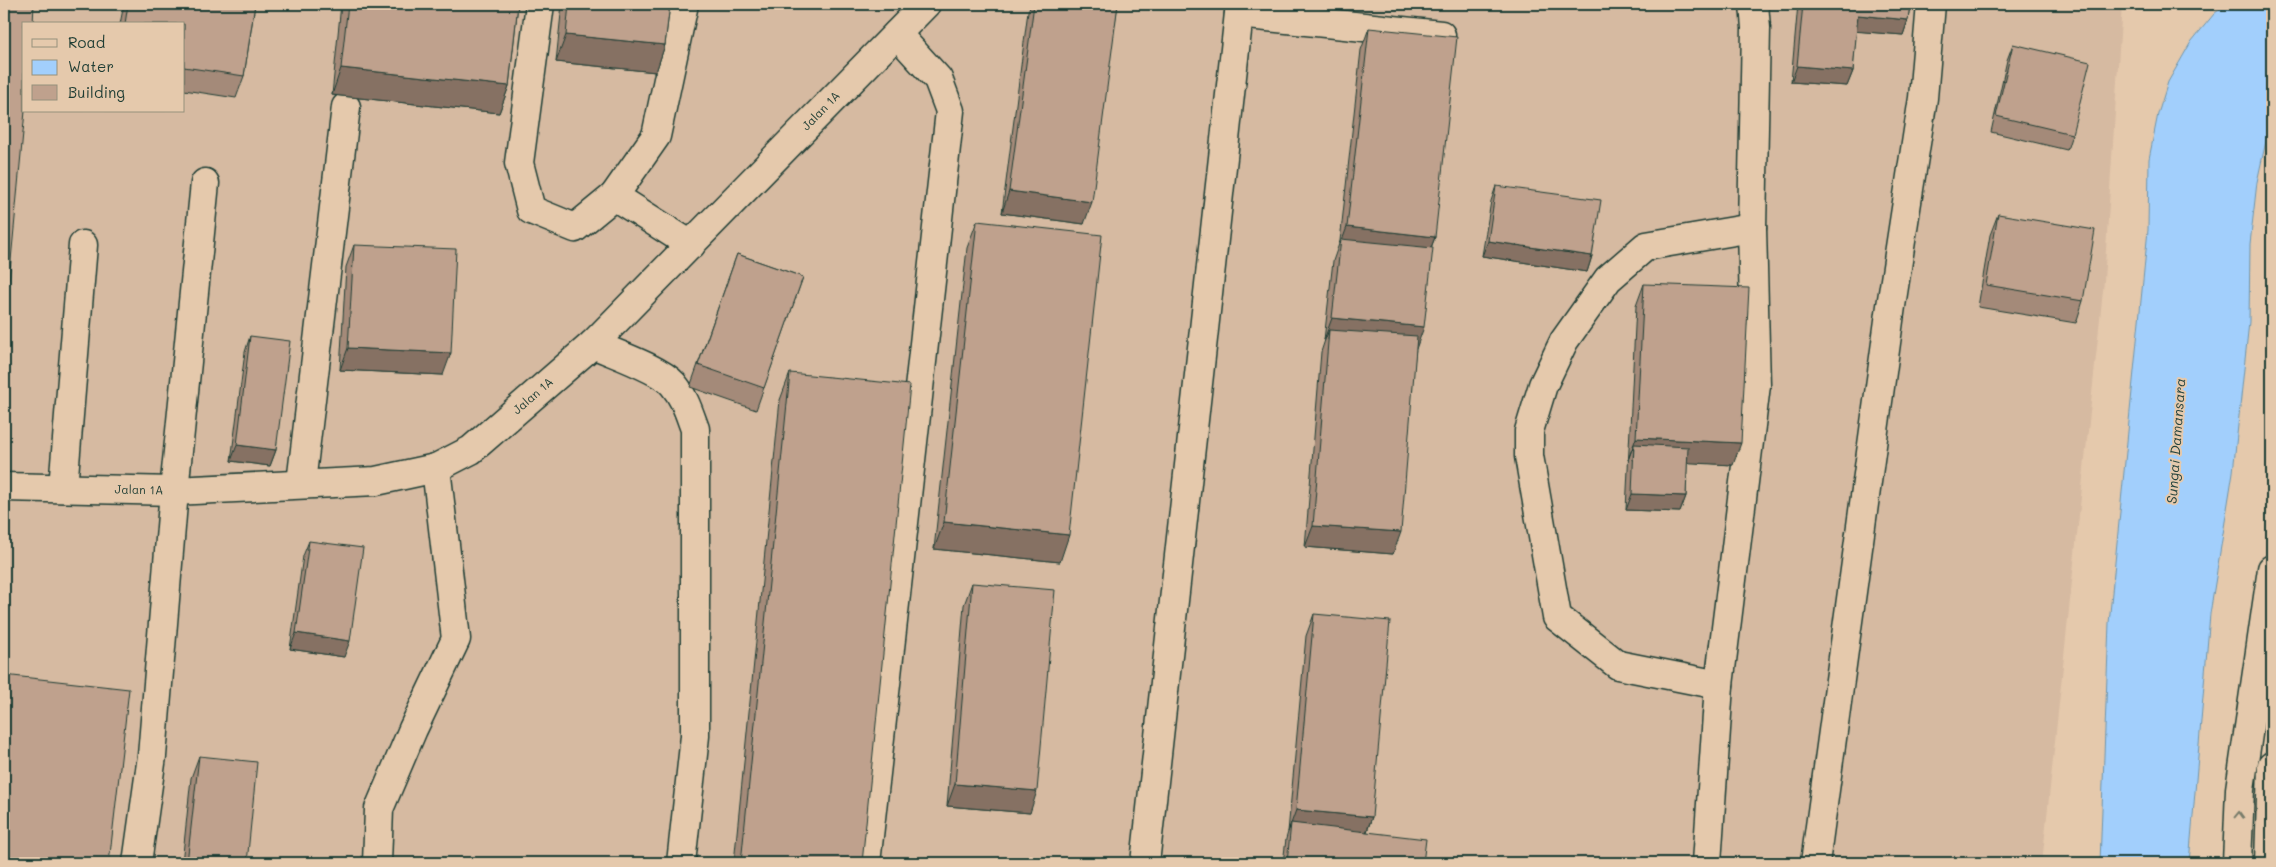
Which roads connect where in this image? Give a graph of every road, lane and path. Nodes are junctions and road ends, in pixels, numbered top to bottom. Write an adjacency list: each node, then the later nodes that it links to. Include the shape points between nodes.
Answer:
1 (540, 4): 11 (street, via 519,163 531,210 575,228)
2 (684, 4): 11 (street, via 656,136)
3 (926, 4): 7 (street, Jalan 1A)
4 (1754, 4): 12 (street)
5 (1931, 4): 30 (street, via 1922,98)
6 (1239, 9): 8 (street); 28 (street)
7 (897, 34): 14 (street, Jalan 1A); 27 (street, via 938,79 950,111)
8 (1441, 35)
9 (346, 107): 17 (street)
10 (205, 184): 20 (street)
11 (614, 196): 14 (street)
12 (1752, 228): 22 (street, via 1756,385); 22 (street, via 1646,246 1608,279 1564,341 1543,385 1529,431 1529,456 1558,617 1618,665)
13 (83, 245): 19 (street)
14 (691, 245): 15 (street, Jalan 1A)
15 (593, 344): 16 (street, Jalan 1A, via 471,450); 26 (street, via 672,382 686,403 695,429 695,736)
16 (436, 468): 17 (street, Jalan 1A, via 376,480); 25 (street, via 456,639 412,729 379,809)
17 (300, 483): 20 (street, Jalan 1A)
18 (4, 487): 19 (street, Jalan 1A)
19 (63, 488): 20 (street, Jalan 1A)
20 (174, 491): 24 (street, via 152,756)
21 (2272, 569): 31 (street, one-way to 21, via 2240,789)
22 (1719, 685): 29 (street)
23 (2272, 766): 32 (street)
24 (137, 863)
25 (377, 863)
26 (681, 863)
27 (866, 863)
28 (1145, 863)
29 (1707, 863)
30 (1815, 863)
31 (2237, 863)
32 (2268, 863)

